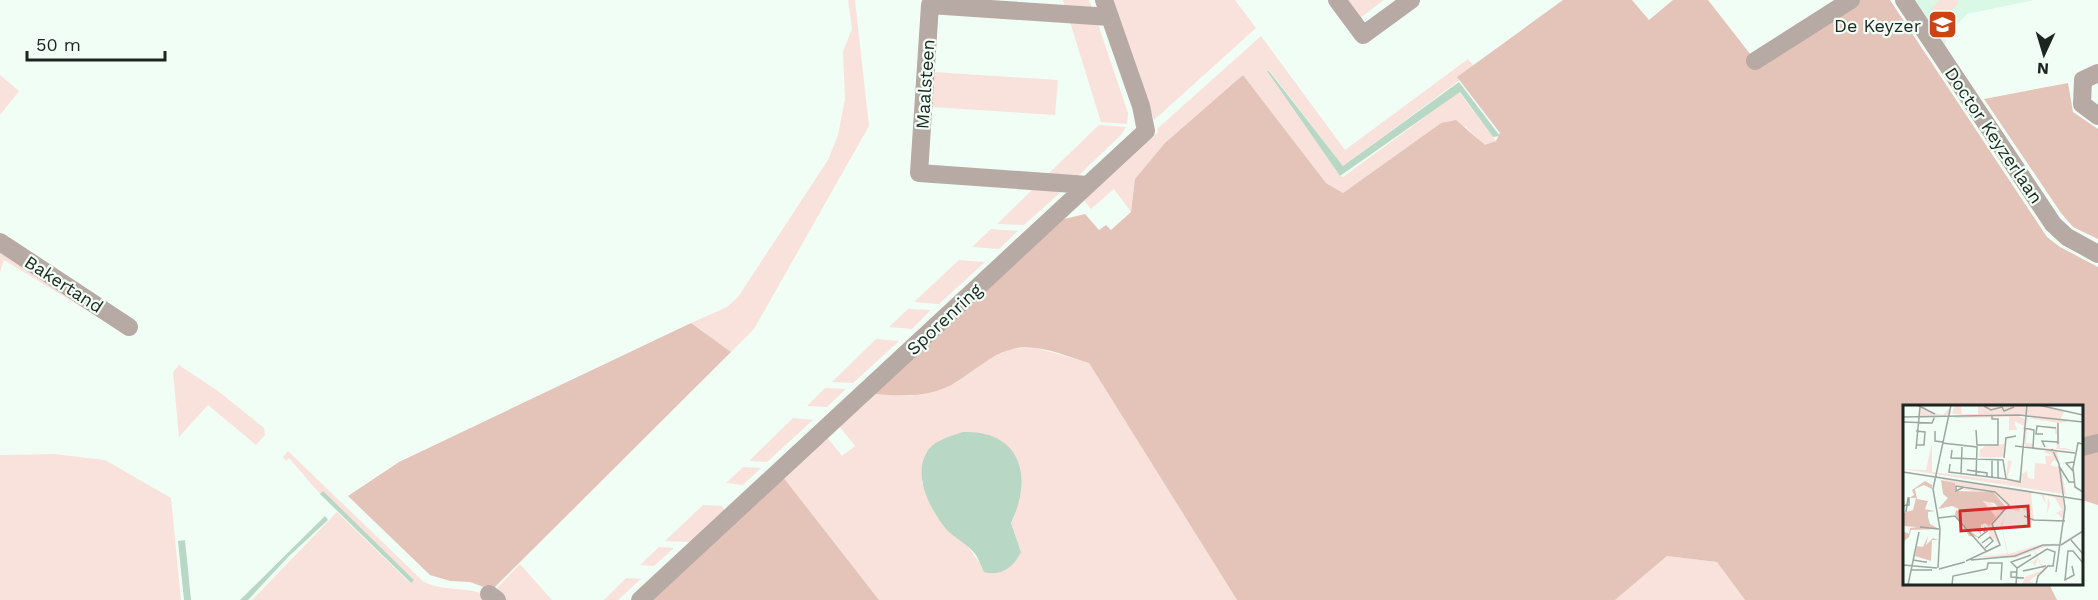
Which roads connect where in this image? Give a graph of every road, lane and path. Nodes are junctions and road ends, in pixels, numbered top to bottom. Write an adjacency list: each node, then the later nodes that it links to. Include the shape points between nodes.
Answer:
1 (1337, 0): 2 (street, via 1363,35)
2 (1411, 0)
3 (1851, 0): 6 (street)
4 (1904, 0): 11 (street, Doctor Keyzerlaan, via 2053,224 2067,237)
5 (1107, 8): 9 (street, Sporenring, via 1146,131); 9 (street, Maalsteen, via 930,5 920,174)
6 (1755, 61)
7 (2098, 73): 8 (street, via 2083,80 2082,104)
8 (2098, 116)
9 (1088, 185): 15 (street, Sporenring)
10 (0, 242): 12 (street, Bakertand)
11 (2098, 254)
12 (129, 327)
13 (2098, 442): 14 (street)
14 (2083, 447)
15 (640, 600)

